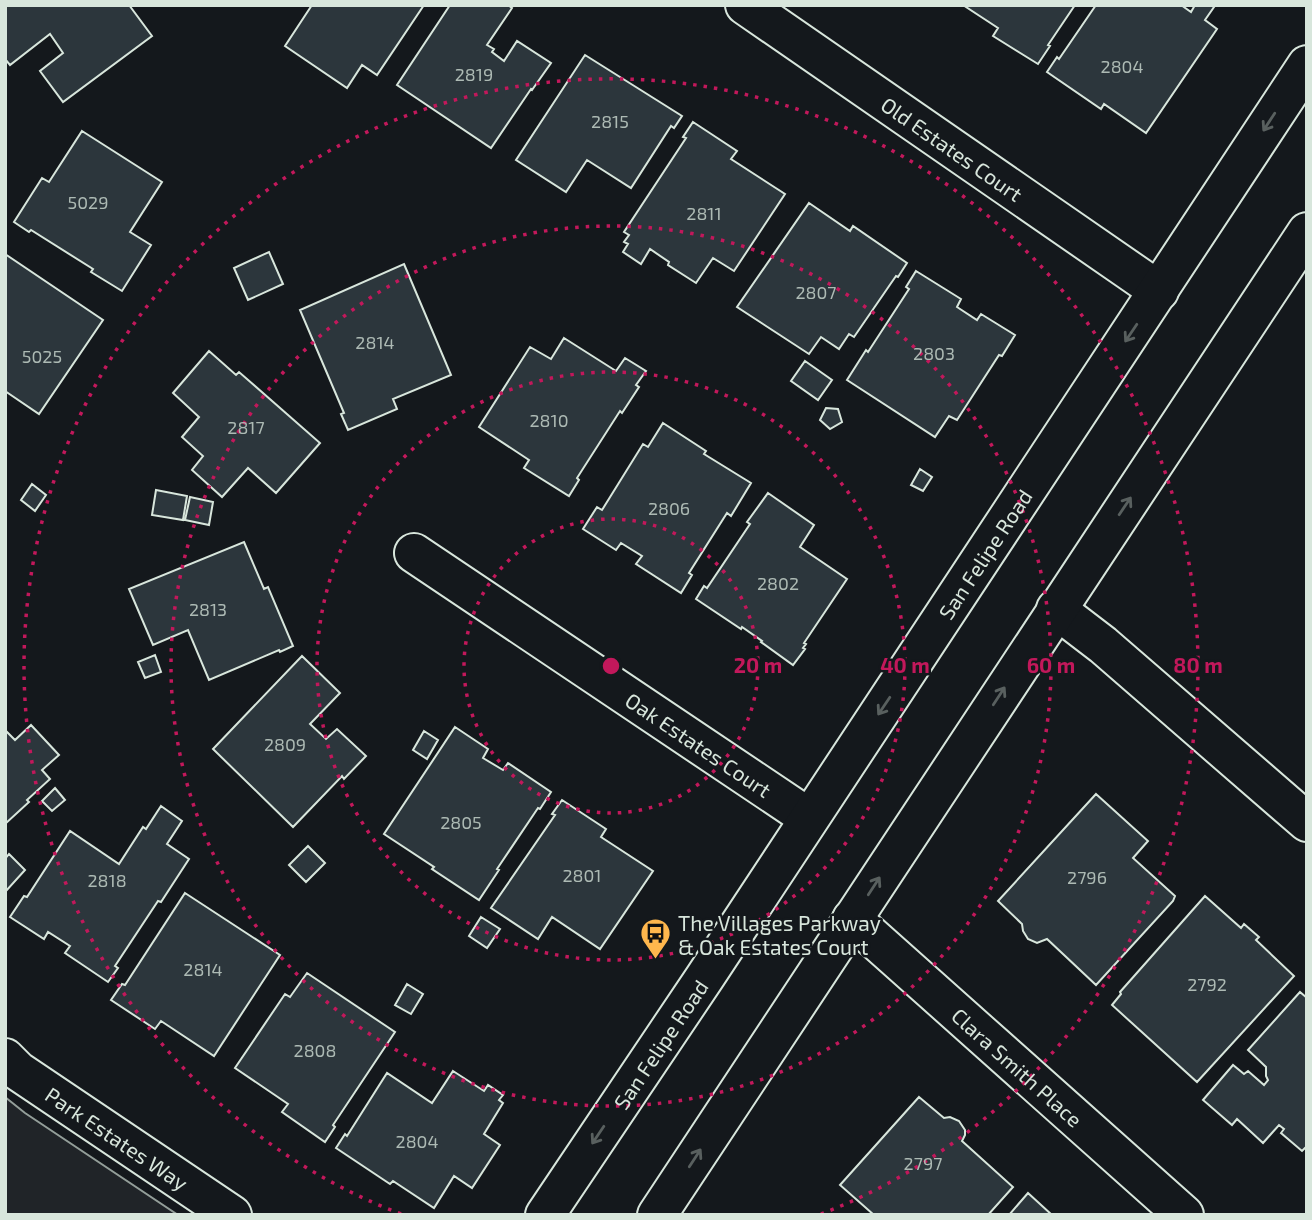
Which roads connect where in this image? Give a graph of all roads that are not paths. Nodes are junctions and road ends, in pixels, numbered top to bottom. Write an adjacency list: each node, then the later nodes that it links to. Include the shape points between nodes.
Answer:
1 (745, 5): 4 (street, Old Estates Court)
2 (1307, 65): 4 (street, San Felipe Road, one-way to 4)
3 (1307, 232): 6 (street, one-way to 3)
4 (1159, 291): 7 (street, San Felipe Road, one-way to 7)
5 (414, 553): 7 (street, Oak Estates Court)
6 (1056, 609): 8 (street); 9 (street, one-way to 6)
7 (809, 818): 12 (street, San Felipe Road, one-way to 12)
8 (1307, 822)
9 (852, 919): 13 (street, one-way to 9); 14 (street, Clara Smith Place)
10 (5, 1058): 11 (street, Park Estates Way)
11 (232, 1215)
12 (545, 1215)
13 (657, 1215)
14 (1184, 1215)

